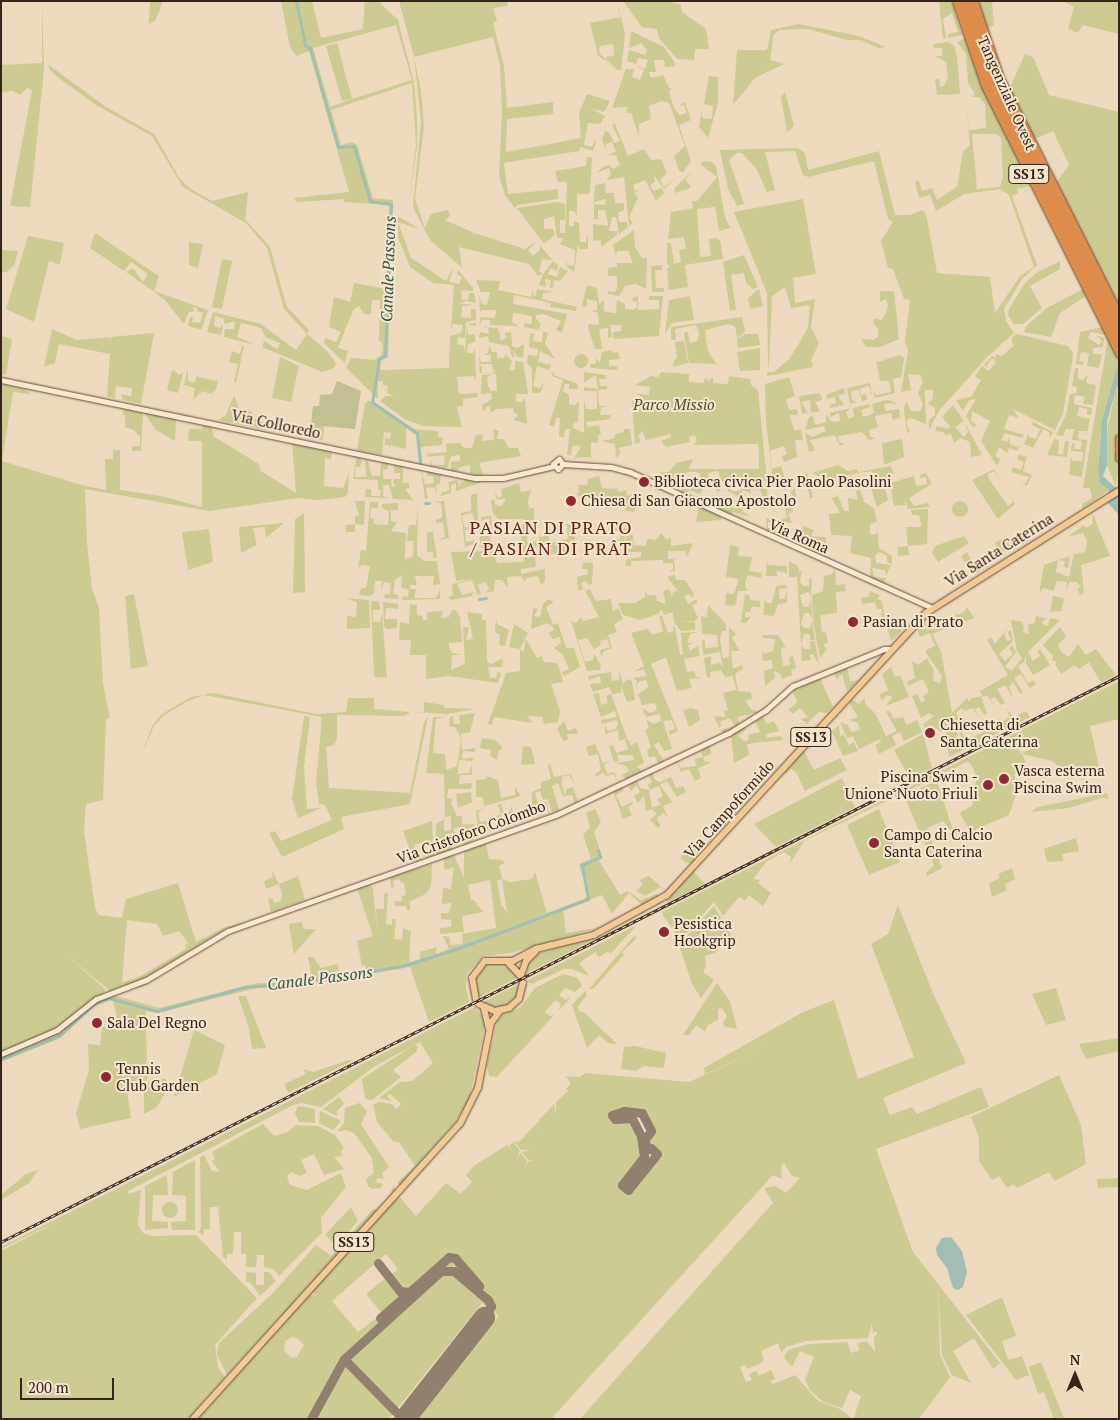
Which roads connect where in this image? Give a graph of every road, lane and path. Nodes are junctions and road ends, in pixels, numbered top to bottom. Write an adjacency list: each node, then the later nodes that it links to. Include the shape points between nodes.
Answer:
1 (955, 1): 6 (highway, Tangenziale Ovest / SS13, via 985,86)
2 (963, 1): 6 (highway, via 981,60 1003,112)
3 (967, 1): 6 (highway, via 1005,103)
4 (974, 1): 5 (highway, Tangenziale Ovest / SS13, via 1004,85)
5 (1119, 315)
6 (1117, 337): 7 (highway, Tangenziale Ovest / SS13)
7 (1119, 354)
8 (1, 380): 11 (main road, Via Colloredo, via 489,479)
9 (1119, 438): 10 (highway)
10 (1119, 458)
11 (554, 466): 13 (main road, Via Roma, via 558,459 563,464 611,467 630,472)
12 (1119, 492): 13 (main road, Via Santa Caterina / SS13)
13 (932, 608): 14 (main road, Via Campoformido / SS13)
14 (890, 649): 15 (main road, Via Campoformido / SS13, via 667,895 594,935); 21 (main road, Via Cristoforo Colombo, via 884,648 793,686 771,706 729,733 542,820 228,931 146,980 96,999 56,1030)
15 (541, 948): 16 (main road, SS13); 16 (main road, via 528,957 521,975)
16 (507, 961): 18 (main road, SS13, via 490,959 476,968 471,984)
17 (523, 983): 19 (main road, SS13, via 516,1002)
18 (479, 1004): 19 (main road); 20 (main road, SS13)
19 (500, 1011): 20 (main road, SS13)
20 (489, 1029): 22 (main road, SS13, via 478,1088 460,1124)
21 (1, 1054)
22 (193, 1419)

